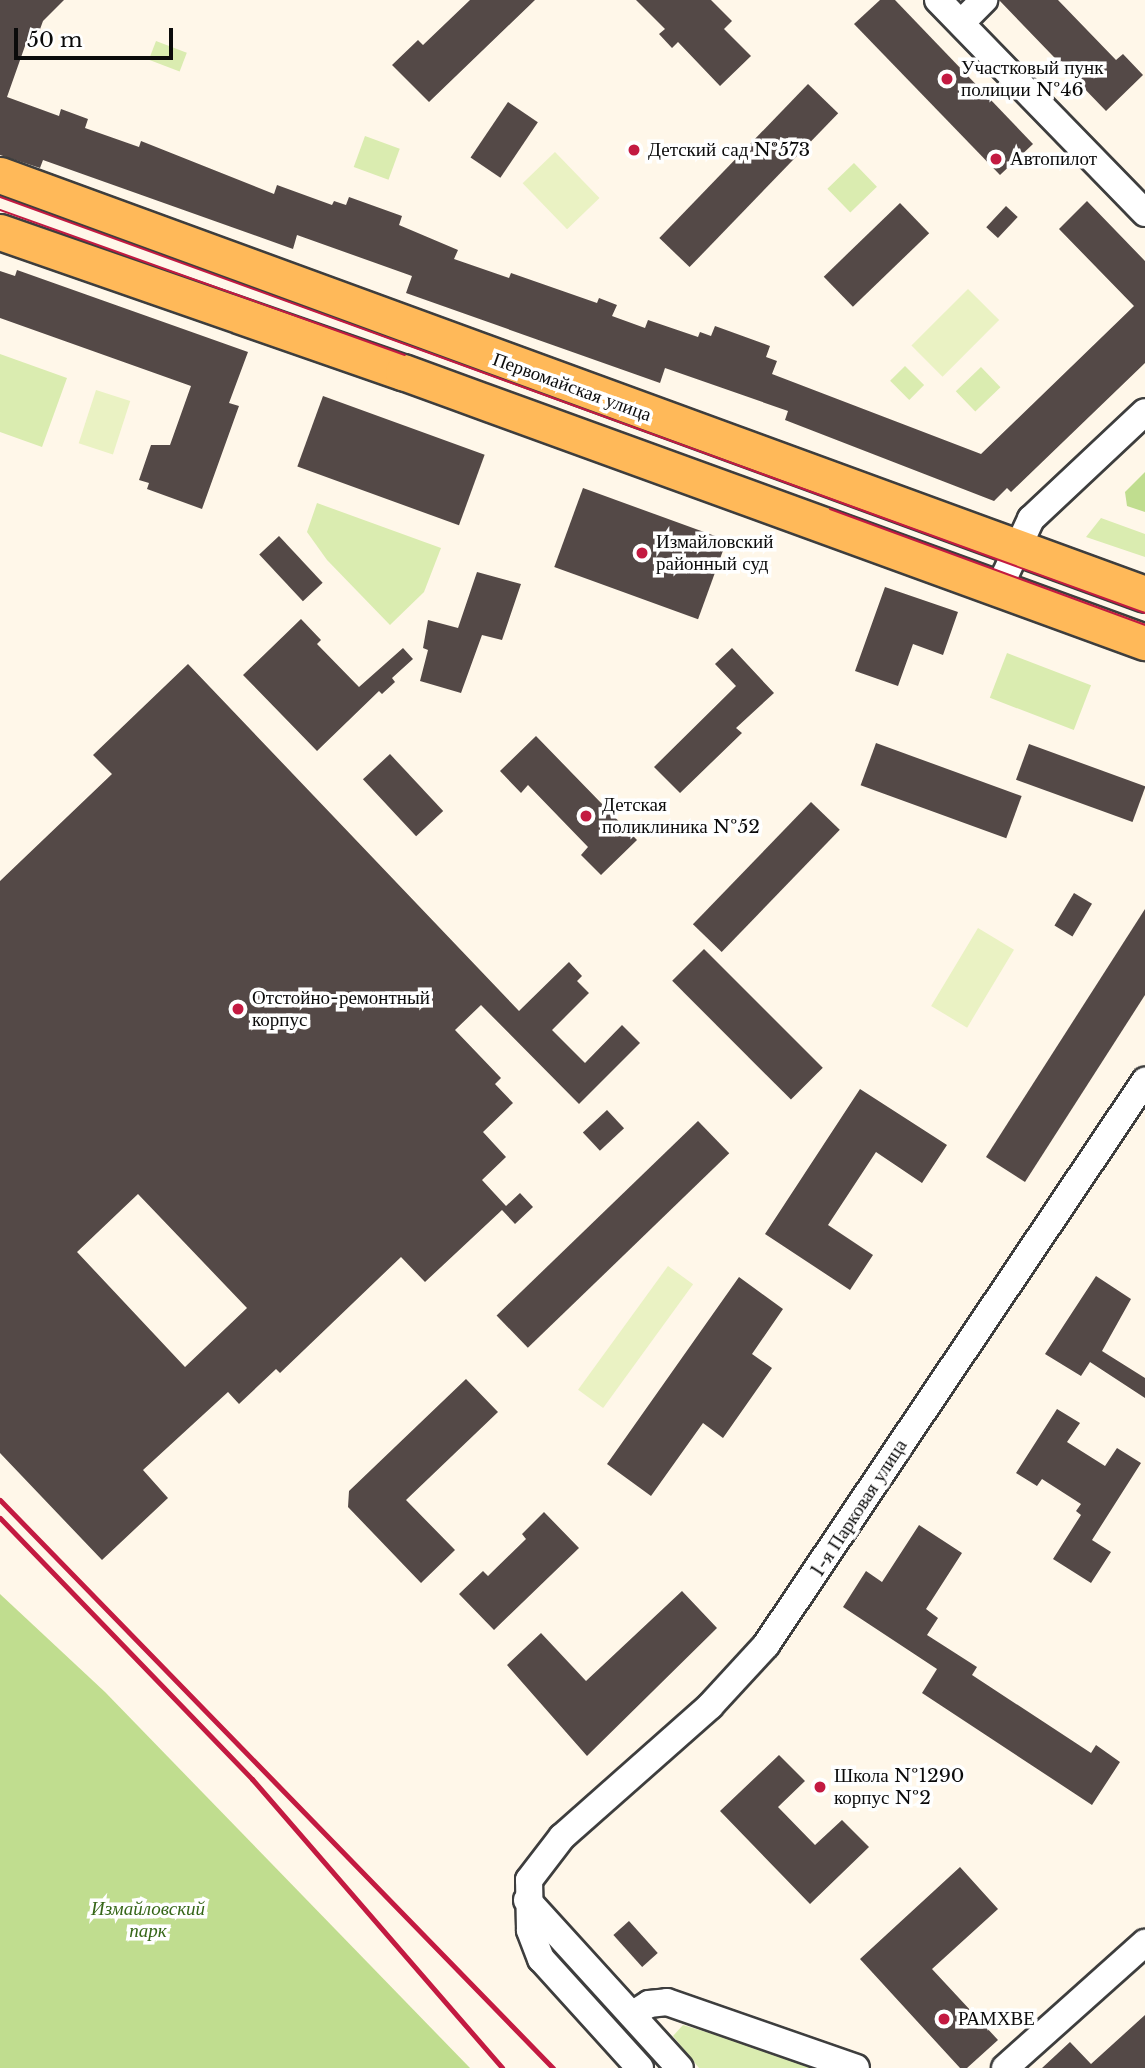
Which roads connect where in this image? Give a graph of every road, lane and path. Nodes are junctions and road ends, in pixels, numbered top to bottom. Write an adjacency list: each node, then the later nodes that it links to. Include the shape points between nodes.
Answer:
1 (938, 0): 3 (street)
2 (985, 0): 3 (street)
3 (961, 23): 5 (street)
4 (0, 175): 7 (main road, Первомайская улица)
5 (1145, 213)
6 (0, 232): 8 (main road)
7 (204, 250): 8 (main road, via 188,266); 10 (main road, Первомайская улица)
8 (176, 296): 11 (main road, via 403,372)
9 (1145, 412): 10 (street, via 1031,519)
10 (1017, 547): 11 (street); 12 (main road, Первомайская улица)
11 (999, 588): 13 (main road)
12 (1145, 594)
13 (1145, 642)
14 (1145, 1081): 15 (street, 1-я Парковая улица, via 766,1645 710,1706 562,1837 535,1868)
15 (526, 1896): 17 (street); 18 (street, via 530,1930 541,1959)
16 (1145, 1943): 21 (street)
17 (632, 2015): 19 (street); 20 (street, via 649,2004 667,2002)
18 (640, 2068)
19 (680, 2068)
20 (856, 2068)
21 (1005, 2068)

